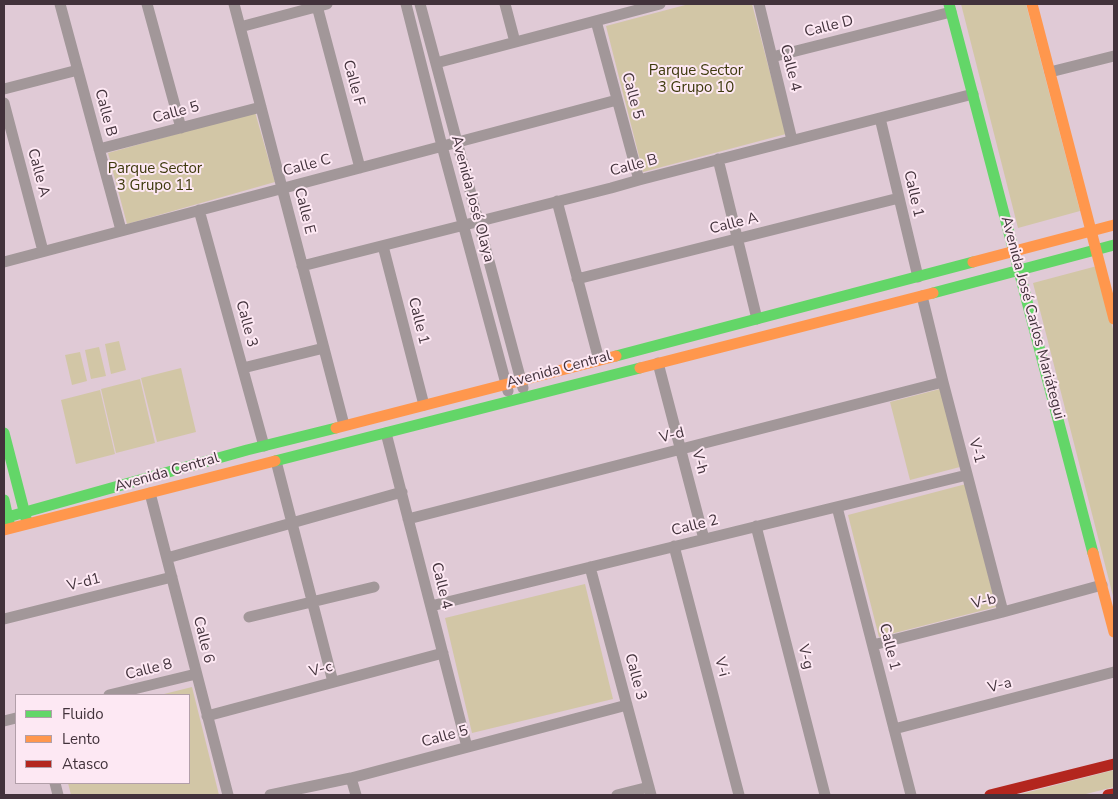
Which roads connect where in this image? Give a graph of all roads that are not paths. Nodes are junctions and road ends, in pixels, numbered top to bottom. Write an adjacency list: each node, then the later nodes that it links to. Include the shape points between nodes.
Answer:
1 (60, 4): 18 (street, Calle B)
2 (147, 4): 26 (street)
3 (234, 4): 13 (street, Calle E)
4 (406, 4): 29 (street, Avenida José Olaya)
5 (420, 4): 17 (street, Avenida José Olaya)
6 (505, 4): 14 (street)
7 (660, 4): 12 (street)
8 (759, 4): 16 (street, Calle 4)
9 (1032, 4): 19 (street)
10 (322, 5): 13 (street); 32 (street, Calle F)
11 (950, 8): 16 (street, Calle D); 21 (street, Avenida José Carlos Mariátegui)
12 (596, 21): 14 (street); 22 (street, Calle 5)
13 (240, 27): 24 (street, Calle E)
14 (515, 42): 17 (street)
15 (1114, 56): 19 (street)
16 (772, 57): 27 (street, Calle 4)
17 (436, 63): 28 (street, Avenida José Olaya)
18 (78, 70): 20 (street); 30 (street, Calle B)
19 (1050, 72): 42 (street)
20 (4, 89)
21 (973, 94): 25 (street, Calle B); 48 (street, Avenida José Carlos Mariátegui)
22 (617, 100): 28 (street, Calle C); 33 (street, Calle 5)
23 (4, 103): 47 (street, Calle A)
24 (261, 107): 26 (street, Calle 5); 34 (street, Calle E)
25 (880, 118): 27 (street, Calle B); 35 (street, Calle 1)
26 (181, 128): 30 (street, Calle 5)
27 (792, 140): 31 (street, Calle B)
28 (457, 142): 29 (street, Calle C); 38 (street, Avenida José Olaya)
29 (442, 146): 32 (street, Calle C); 39 (street, Avenida José Olaya)
30 (99, 149): 41 (street, Calle B)
31 (718, 159): 33 (street, Calle B); 43 (street)
32 (360, 168): 34 (street, Calle C)
33 (639, 180): 36 (street, Calle B)
34 (282, 188): 37 (street, Calle C); 50 (street, Calle E)
35 (899, 198): 43 (street, Calle A); 52 (street, Calle 1)
36 (557, 201): 38 (street, Calle B); 53 (street)
37 (199, 210): 41 (street, Calle C); 60 (street, Calle 3)
38 (478, 221): 39 (street, Calle B); 61 (street, Avenida José Olaya)
39 (463, 225): 45 (street, Calle B); 63 (street, Avenida José Olaya)
40 (1114, 225): 42 (street, Avenida Central)
41 (121, 230): 47 (street, Calle C)
42 (1091, 231): 46 (street); 48 (street, Avenida Central)
43 (738, 239): 53 (street, Calle A); 55 (street)
44 (1114, 245): 46 (street, Avenida Central)
45 (383, 246): 50 (street, Calle B); 66 (street, Calle 1)
46 (1096, 250): 51 (street, Avenida Central); 56 (street)
47 (43, 251): 49 (street, Calle C)
48 (1014, 252): 51 (street, Avenida José Carlos Mariátegui); 52 (street, Avenida Central)
49 (4, 262)
50 (302, 266): 57 (street, Calle E)
51 (1019, 271): 54 (street, Avenida Central); 90 (street, Avenida José Carlos Mariátegui)
52 (918, 277): 55 (street, Avenida Central)
53 (578, 279): 58 (street)
54 (922, 296): 59 (street, Avenida Central); 62 (street, V-1)
55 (757, 319): 58 (street, Avenida Central)
56 (1114, 319)
57 (324, 348): 60 (street); 67 (street, Calle E)
58 (599, 360): 61 (street, Avenida Central)
59 (658, 363): 64 (street, Avenida Central); 71 (street, V-h)
60 (243, 368): 70 (street, Calle 3)
61 (521, 381): 63 (street, Avenida Central); 64 (street, Avenida José Olaya)
62 (943, 382): 71 (street, V-d); 73 (street, V-1)
63 (506, 384): 65 (street, Avenida José Olaya); 66 (street, Avenida Central)
64 (525, 397): 65 (street, Avenida Central)
65 (510, 401): 69 (street, Avenida Central)
66 (424, 405): 67 (street, Avenida Central)
67 (344, 425): 70 (street, Avenida Central)
68 (4, 433): 78 (street)
69 (386, 433): 72 (street, Avenida Central); 74 (street, Calle 4)
70 (264, 446): 78 (street, Avenida Central)
71 (680, 449): 80 (street, V-d); 85 (street, V-h)
72 (276, 461): 75 (street, Avenida Central); 81 (street)
73 (967, 475): 77 (street, Calle 2); 94 (street, V-1)
74 (402, 492): 80 (street, Calle 4); 81 (street)
75 (150, 493): 82 (street, Avenida Central); 87 (street, Calle 6)
76 (4, 500): 79 (street)
77 (837, 507): 83 (street, Calle 2); 98 (street, Calle 1)
78 (25, 512): 79 (street, Avenida Central); 82 (street)
79 (6, 517): 84 (street)
80 (408, 519): 93 (street, Calle 4)
81 (292, 523): 87 (street); 92 (street)
82 (28, 524): 84 (street, Avenida Central)
83 (756, 526): 85 (street, Calle 2); 117 (street, V-g)
84 (7, 529)
85 (704, 539): 86 (street, Calle 2)
86 (674, 546): 88 (street, Calle 2); 116 (street, V-i)
87 (167, 558): 89 (street, Calle 6)
88 (590, 567): 93 (street, Calle 2); 104 (street, Calle 3)
89 (172, 577): 96 (street, V-d1); 101 (street, Calle 6)
90 (1102, 585): 94 (street, V-b); 97 (street, Avenida José Carlos Mariátegui)
91 (374, 587): 92 (street)
92 (312, 602): 95 (street); 102 (street)
93 (431, 606): 99 (street, Calle 4)
94 (1003, 612): 98 (street, V-b)
95 (249, 617)
96 (4, 619)
97 (1114, 632)
98 (873, 645): 106 (street, Calle 1)
99 (443, 653): 102 (street, V-c); 107 (street, Calle 4)
100 (1114, 672): 106 (street, V-a)
101 (196, 674): 103 (street, Calle 8); 105 (street, Calle 6)
102 (333, 682): 105 (street, V-c)
103 (112, 694)
104 (627, 705): 107 (street, Calle 5); 110 (street, Calle 3)
105 (207, 716): 112 (street, Calle 6)
106 (894, 729): 118 (street, Calle 1)
107 (467, 747): 109 (street, Calle 5)
108 (1114, 764): 119 (street)
109 (351, 778): 113 (street, Calle 5); 114 (street)
110 (650, 791): 115 (street)
111 (1114, 794): 120 (street)
112 (228, 795)
113 (270, 795)
114 (356, 795)
115 (616, 795)
116 (740, 795)
117 (826, 795)
118 (911, 795)
119 (990, 795)
120 (1108, 795)

